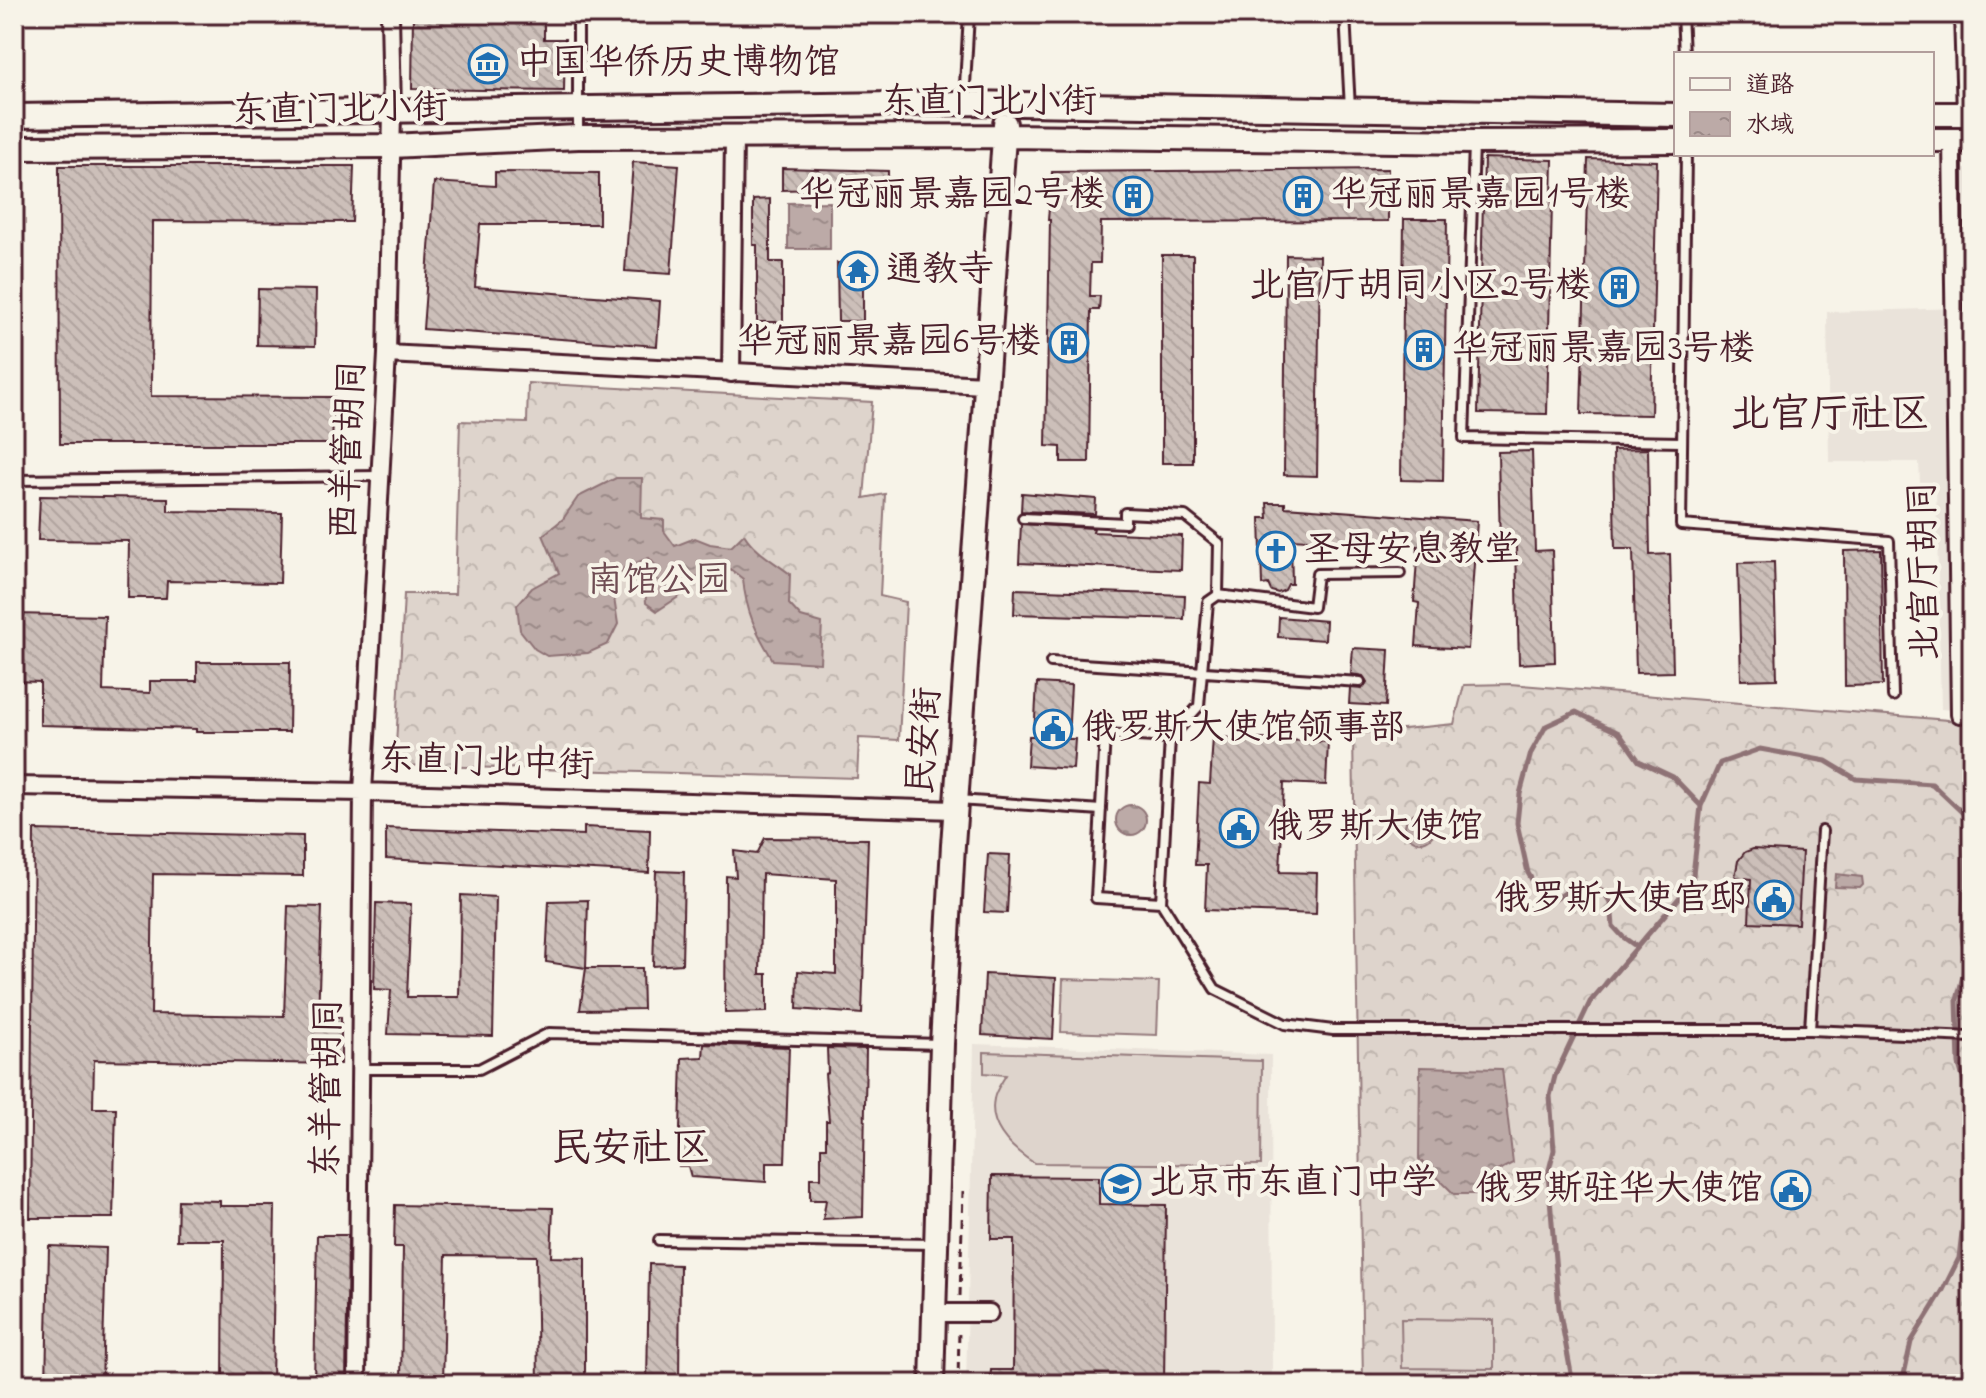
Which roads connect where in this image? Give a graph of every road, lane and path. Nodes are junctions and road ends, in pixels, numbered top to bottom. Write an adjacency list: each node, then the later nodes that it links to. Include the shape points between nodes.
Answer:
1 (390, 14): 13 (street, 西羊管胡同)
2 (578, 14): 11 (lane)
3 (969, 14): 9 (lane)
4 (1345, 14): 12 (lane)
5 (1682, 14): 7 (lane)
6 (1963, 14): 8 (street)
7 (1684, 52)
8 (1969, 90): 15 (street)
9 (964, 103): 10 (main road, 东直门北小街); 11 (main road, 东直门北小街)
10 (1006, 104): 12 (main road, 东直门北小街); 18 (main road, 民安街)
11 (579, 107): 13 (main road, 东直门北小街); 19 (lane)
12 (1350, 109): 16 (main road, 东直门北小街)
13 (392, 112): 17 (main road, 东直门北小街); 24 (street, 西羊管胡同)
14 (1934, 114): 15 (main road)
15 (1969, 114)
16 (1674, 115)
17 (14, 116)
18 (1005, 136): 20 (main road, 东直门北小街); 23 (main road, 东直门北小街); 29 (main road, 民安街)
19 (578, 137): 20 (main road, 东直门北小街); 24 (main road, 东直门北小街)
20 (734, 137): 28 (street)
21 (1952, 140): 40 (street, 北官厅胡同)
22 (1674, 141): 23 (main road, 东直门北小街)
23 (1474, 142): 30 (lane, via 1464,438)
24 (391, 146): 25 (main road, 东直门北小街); 27 (street, 西羊管胡同)
25 (14, 148)
26 (1686, 156): 30 (lane)
27 (387, 354): 28 (street); 31 (street, 西羊管胡同)
28 (731, 373): 29 (street)
29 (985, 385): 44 (main road, 民安街)
30 (1681, 442): 39 (lane, via 1681,525 1889,541)
31 (381, 476): 32 (lane); 43 (street, 西羊管胡同)
32 (14, 480)
33 (1023, 518): 35 (lane, via 1125,523 1125,513 1185,516 1219,543)
34 (1400, 573): 35 (lane, via 1317,574 1313,607)
35 (1218, 595): 37 (lane, via 1208,602)
36 (1051, 662): 37 (lane)
37 (1202, 672): 38 (lane); 41 (lane, via 1199,706)
38 (1360, 682)
39 (1893, 696)
40 (1960, 714)
41 (1170, 738): 45 (lane, via 1105,734); 47 (lane)
42 (14, 786): 43 (street, 东直门北中街)
43 (363, 792): 44 (street, 东直门北中街); 51 (street, 东羊管胡同)
44 (956, 805): 45 (lane); 50 (main road, 民安街)
45 (1101, 810): 47 (lane, via 1096,898)
46 (1822, 831): 48 (lane)
47 (1161, 902): 48 (lane, via 1215,989 1285,1024 1333,1030)
48 (1810, 1030): 49 (lane)
49 (1972, 1037)
50 (942, 1044): 51 (lane, via 549,1033 479,1069); 54 (main road, 民安街)
51 (362, 1069): 58 (street, 东羊管胡同)
52 (963, 1191): 56 (path)
53 (659, 1240): 54 (lane)
54 (936, 1244): 55 (main road, 民安街)
55 (933, 1313): 56 (street); 59 (main road, 民安街)
56 (960, 1313): 57 (street); 60 (path)
57 (989, 1313)
58 (357, 1384)
59 (932, 1384)
60 (958, 1384)

